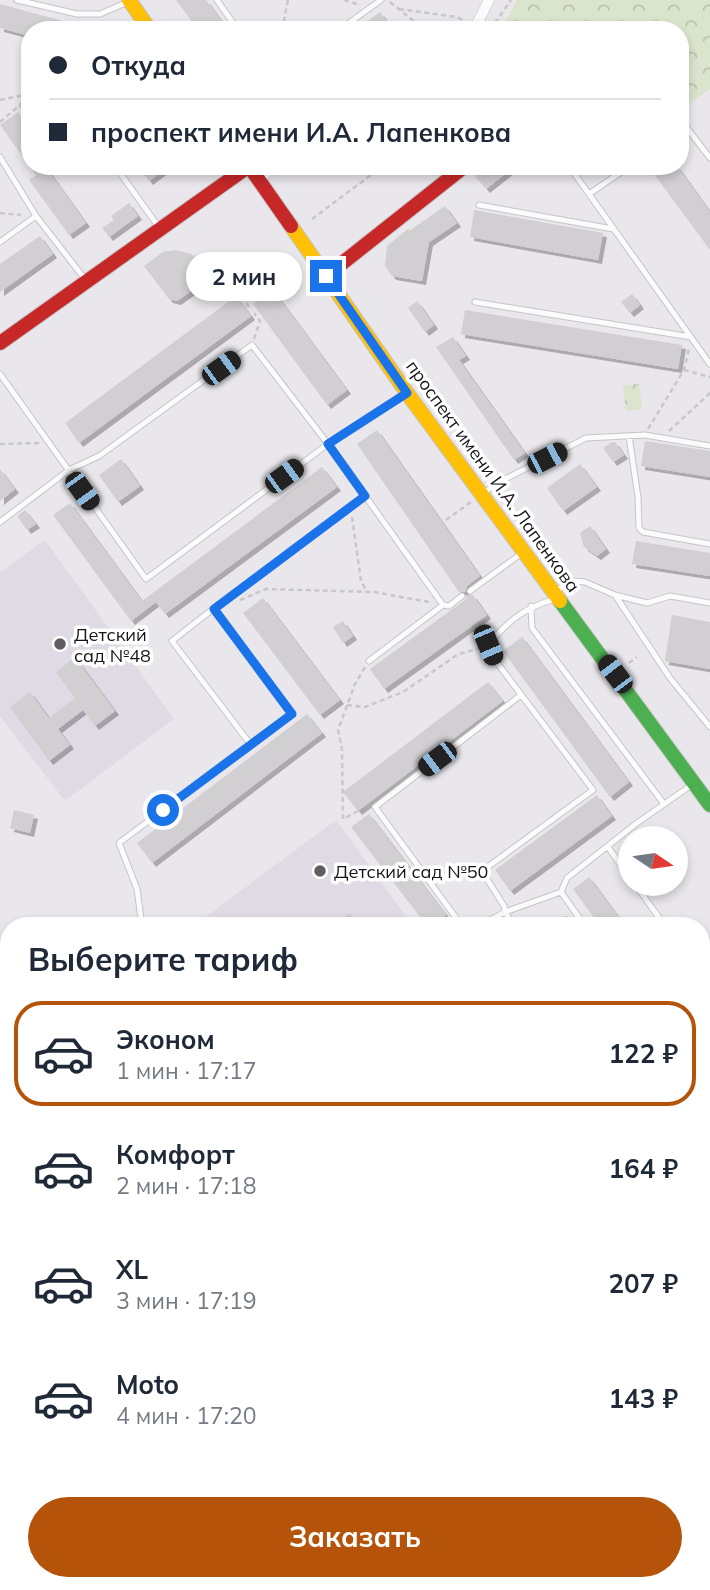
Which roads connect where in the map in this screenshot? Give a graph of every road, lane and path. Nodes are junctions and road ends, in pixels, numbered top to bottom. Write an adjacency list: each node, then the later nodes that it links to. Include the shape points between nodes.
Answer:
1 (17, 0): 9 (lane, via 77,14 100,14)
2 (217, 0): 13 (lane)
3 (288, 0): 14 (path)
4 (344, 0): 10 (path)
5 (381, 0): 10 (lane)
6 (388, 0): 11 (path)
7 (489, 0): 18 (street)
8 (511, 0): 19 (path)
9 (129, 1): 12 (main road)
10 (369, 8): 15 (lane)
11 (399, 9): 16 (path); 17 (path)
12 (143, 21)
13 (232, 21)
14 (284, 21)
15 (351, 21)
16 (414, 21)
17 (463, 21)
18 (477, 21)
19 (496, 21)
20 (21, 95): 21 (path)
21 (0, 100)
22 (21, 103): 23 (path)
23 (19, 106): 24 (path)
24 (0, 122)
25 (689, 130): 26 (lane)
26 (707, 150): 28 (lane)
27 (0, 157): 41 (lane)
28 (710, 158)
29 (121, 175): 43 (lane)
30 (236, 175): 43 (main road)
31 (255, 175): 37 (main road, проспект имени И.А. Лапенкова)
32 (264, 175): 37 (street)
33 (371, 175): 42 (path)
34 (454, 175): 46 (main road)
35 (575, 175): 38 (lane)
36 (617, 175): 38 (lane)
37 (258, 179): 46 (main road, проспект имени И.А. Лапенкова)
38 (589, 194): 44 (lane)
39 (479, 205): 44 (lane)
40 (0, 213): 41 (path)
41 (36, 216): 45 (lane); 47 (lane)
42 (312, 219)
43 (159, 228): 47 (main road)
44 (613, 229): 53 (lane)
45 (0, 242)
46 (326, 276): 59 (main road, проспект имени И.А. Лапенкова)
47 (86, 280): 52 (main road)
48 (274, 281): 50 (path, via 246,302)
49 (475, 302): 53 (lane)
50 (249, 307)
51 (254, 313): 54 (path, via 260,321)
52 (2, 337)
53 (691, 337): 55 (lane); 56 (path)
54 (251, 345): 66 (lane); 68 (lane, via 99,456)
55 (710, 364)
56 (684, 370): 58 (path); 61 (path)
57 (0, 374): 64 (lane)
58 (710, 377)
59 (407, 393): 66 (lane); 69 (main road, проспект имени И.А. Лапенкова)
60 (710, 393): 63 (path)
61 (645, 435): 62 (lane); 63 (lane)
62 (629, 436): 69 (lane, via 586,438); 74 (lane, via 639,528)
63 (663, 438): 67 (lane)
64 (50, 443): 65 (path); 68 (lane)
65 (0, 444)
66 (328, 444): 68 (lane, via 146,579); 70 (lane)
67 (710, 446)
68 (69, 470): 73 (lane)
69 (482, 494): 72 (path); 75 (main road, проспект имени И.А. Лапенкова)
70 (365, 496): 71 (lane); 82 (lane)
71 (350, 507): 77 (path, via 361,581); 84 (lane)
72 (446, 520)
73 (0, 522)
74 (710, 544)
75 (524, 552): 76 (lane); 78 (main road, проспект имени И.А. Лапенкова)
76 (470, 591)
77 (367, 592): 82 (path); 84 (path, via 266,589)
78 (556, 595): 79 (lane, via 574,581); 83 (lane); 93 (main road, проспект имени И.А. Лапенкова)
79 (615, 595): 81 (lane, via 647,603 670,596); 91 (lane, via 670,678)
80 (462, 596): 82 (lane)
81 (710, 603)
82 (443, 605): 87 (lane)
83 (531, 606): 85 (lane); 94 (lane, via 533,628)
84 (214, 609): 92 (lane, via 292,714); 92 (lane, via 172,641)
85 (488, 645): 89 (lane); 90 (path, via 457,655 403,692 365,707)
86 (637, 657): 88 (path)
87 (369, 661): 90 (path)
88 (629, 663)
89 (521, 695): 101 (lane, via 593,790 482,871); 103 (lane, via 375,807)
90 (346, 705): 96 (path, via 338,730 343,819)
91 (710, 727)
92 (251, 745): 102 (lane, via 119,843 137,889)
93 (695, 783): 94 (lane); 95 (main road, проспект имени И.А. Лапенкова)
94 (664, 804): 97 (lane)
95 (710, 805)
96 (358, 811)
97 (608, 847): 98 (lane); 99 (lane, via 567,877)
98 (618, 861)
99 (561, 892): 101 (lane); 106 (lane)
100 (644, 896): 107 (lane)
101 (505, 912): 104 (lane); 105 (lane)
102 (141, 917)
103 (455, 917)
104 (496, 917)
105 (508, 917)
106 (579, 917)
107 (659, 917)

